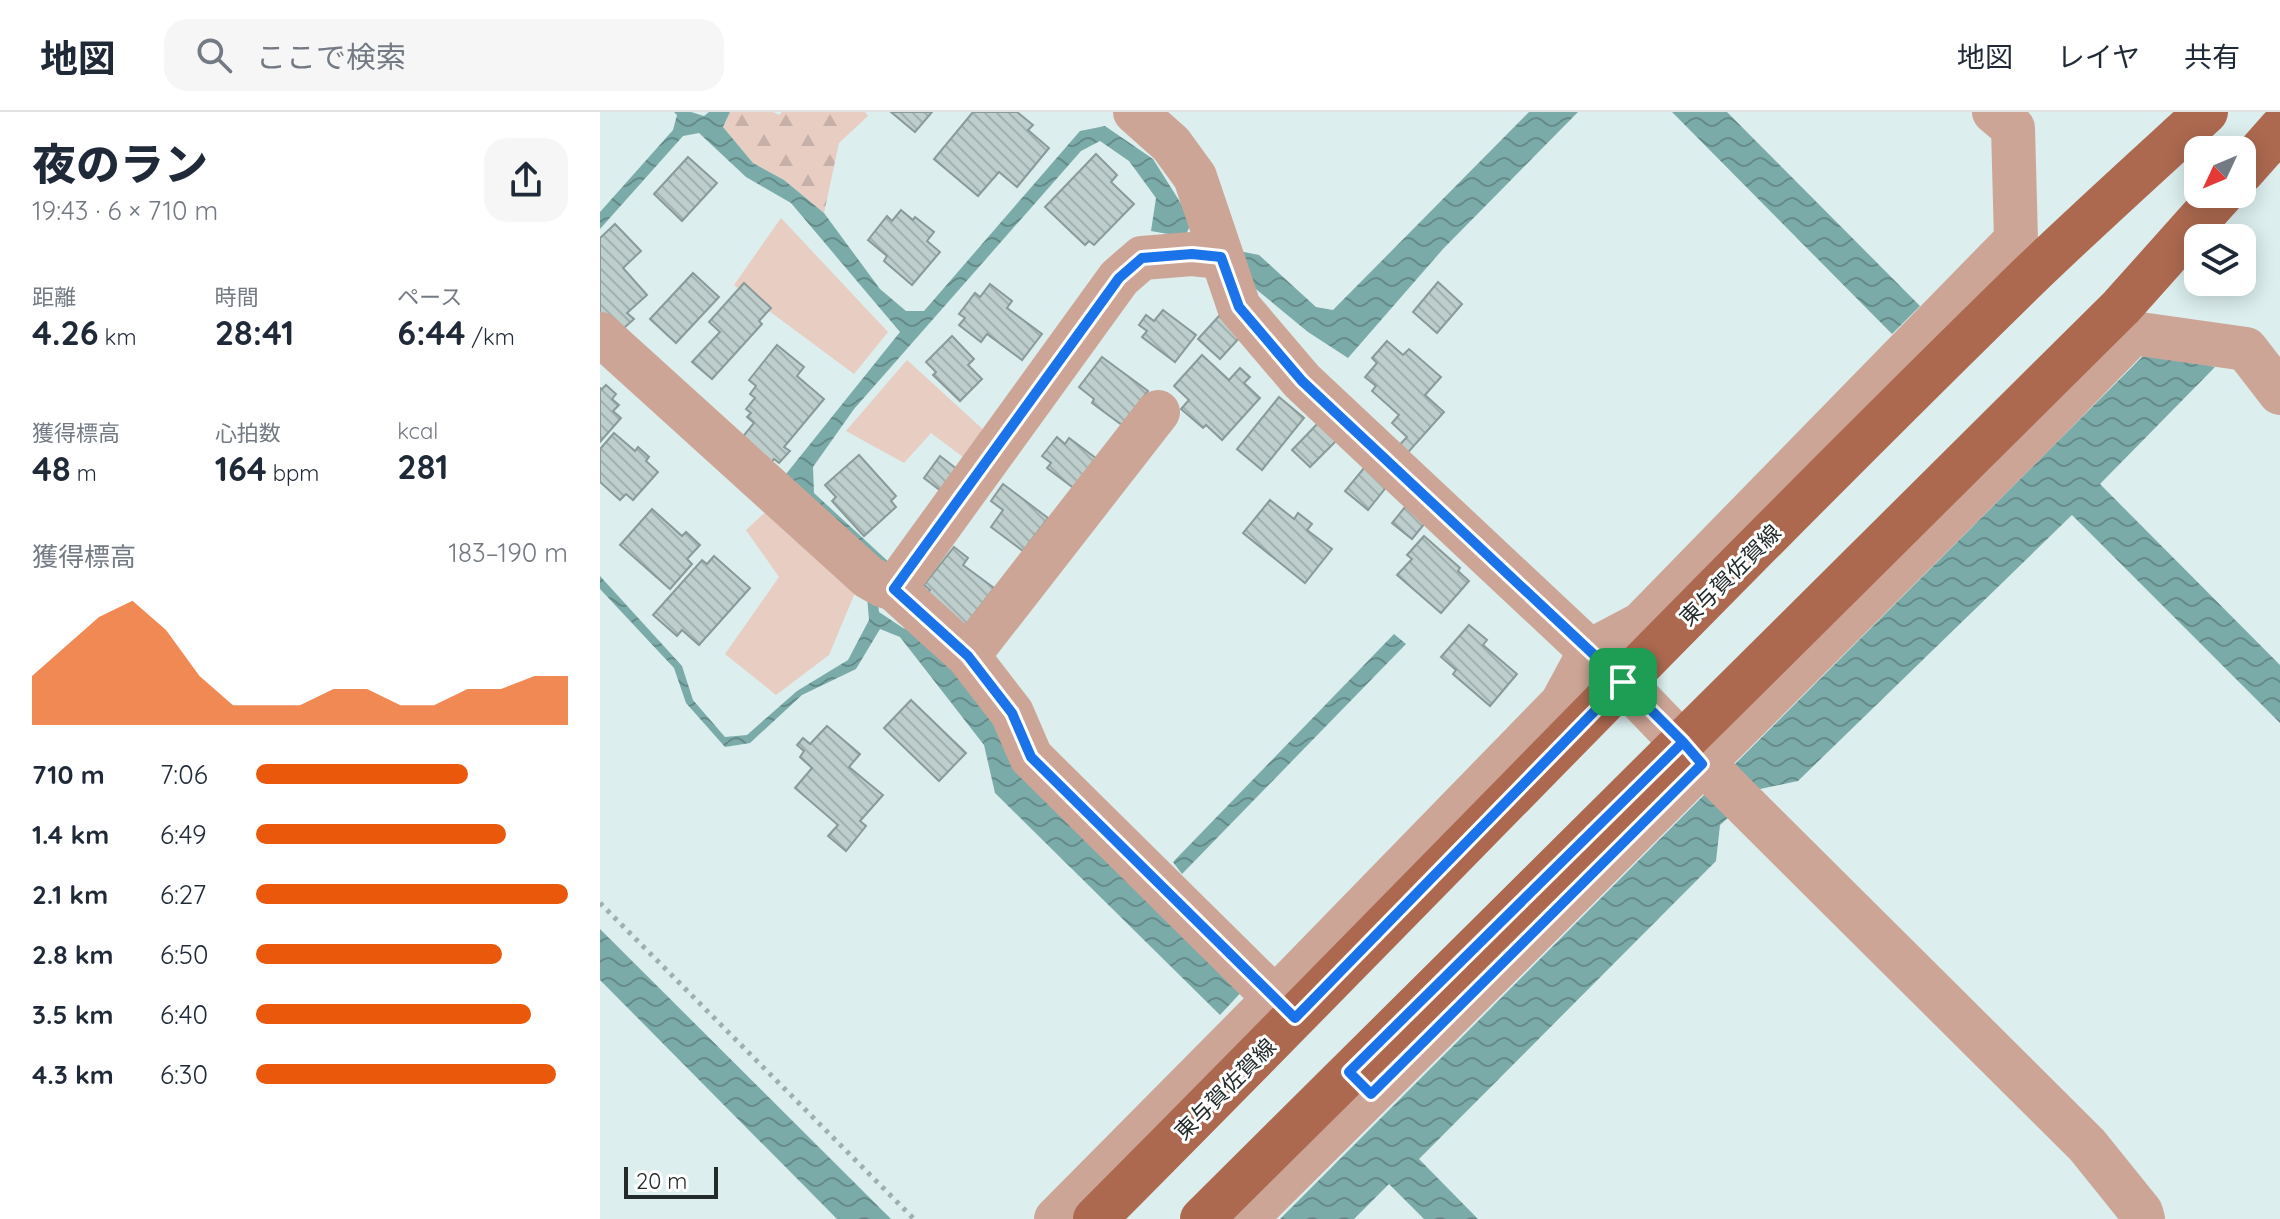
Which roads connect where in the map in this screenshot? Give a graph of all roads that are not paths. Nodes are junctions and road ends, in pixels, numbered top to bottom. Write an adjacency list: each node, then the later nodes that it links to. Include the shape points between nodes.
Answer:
1 (1135, 112): 7 (street, via 1171,144 1195,177)
2 (1994, 112): 12 (street, via 2013,128 2016,240 1641,624)
3 (2206, 112): 14 (main road, 東与賀佐賀線, via 2029,276)
4 (2280, 129): 5 (main road)
5 (2256, 156)
6 (2209, 208): 15 (main road)
7 (1221, 257): 11 (street, via 1142,258 1119,278); 12 (street, via 1239,307 1302,381)
8 (600, 334): 11 (street)
9 (2280, 393): 15 (street, via 2246,349 2133,333)
10 (1158, 412): 13 (street)
11 (882, 584): 13 (street)
12 (1590, 651): 14 (street); 16 (street, via 1562,703)
13 (968, 656): 16 (street, via 1012,713 1031,757)
14 (1623, 682): 15 (street); 16 (main road, 東与賀佐賀線)
15 (1701, 761): 17 (main road); 22 (street, via 2087,1145)
16 (1285, 1008): 18 (street); 19 (main road, 東与賀佐賀線)
17 (1360, 1083): 20 (main road); 21 (street)
18 (1056, 1219)
19 (1095, 1219)
20 (1202, 1219)
21 (1245, 1219)
22 (2143, 1219)

